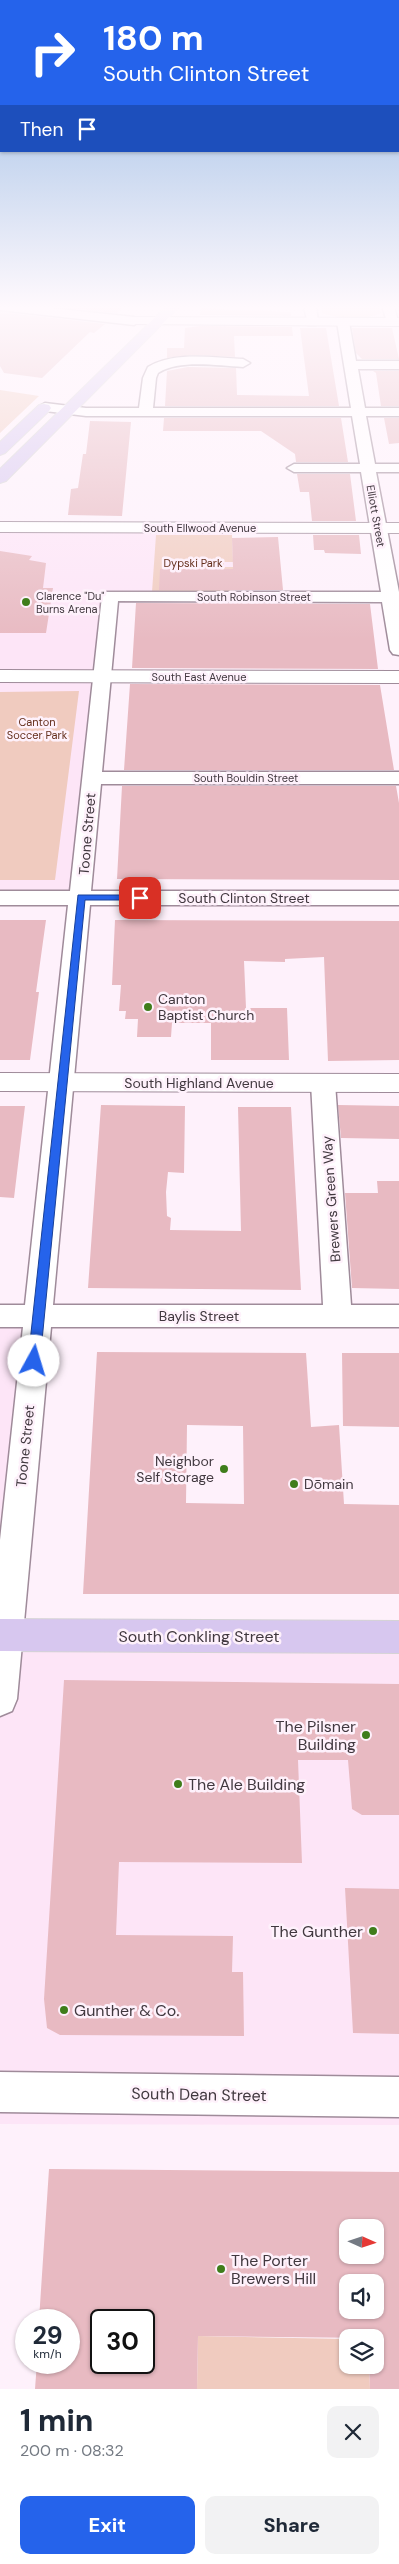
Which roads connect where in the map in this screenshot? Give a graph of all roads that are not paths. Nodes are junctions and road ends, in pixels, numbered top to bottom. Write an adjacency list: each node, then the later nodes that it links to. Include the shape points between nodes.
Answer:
1 (34, 417): 4 (main road)
2 (61, 417): 8 (main road)
3 (359, 417): 6 (street, Elliott Street)
4 (0, 450)
5 (294, 468): 6 (street)
6 (368, 468): 7 (street); 9 (street, Elliott Street)
7 (399, 468)
8 (0, 478)
9 (378, 527): 10 (street, South Ellwood Avenue); 11 (street, South Ellwood Avenue); 13 (street, Elliott Street)
10 (0, 528)
11 (399, 528)
12 (110, 596): 13 (street, South Robinson Street); 16 (street, Toone Street)
13 (394, 597): 14 (street, Elliott Street)
14 (399, 650)
15 (0, 676): 16 (street, South East Avenue)
16 (102, 676): 17 (street, South East Avenue); 18 (street, Toone Street)
17 (399, 677)
18 (92, 778): 19 (street, South Bouldin Street); 21 (street, Toone Street)
19 (399, 778)
20 (0, 898): 21 (street, South Clinton Street)
21 (81, 898): 22 (street, South Clinton Street); 24 (street, Toone Street)
22 (399, 898)
23 (0, 1082): 24 (street, South Highland Avenue)
24 (62, 1082): 25 (street, South Highland Avenue); 27 (street, Toone Street)
25 (324, 1083): 26 (street, South Highland Avenue); 29 (street, Brewers Green Way)
26 (399, 1083)
27 (38, 1315): 28 (street, Baylis Street); 29 (street, Baylis Street); 31 (street, Toone Street)
28 (0, 1316)
29 (338, 1316): 30 (street, Baylis Street)
30 (399, 1316)
31 (3, 1635): 32 (main road, South Conkling Street); 33 (street, Toone Street)
32 (399, 1637)
33 (0, 1699)
34 (0, 2092): 35 (street, South Dean Street)
35 (399, 2097)

